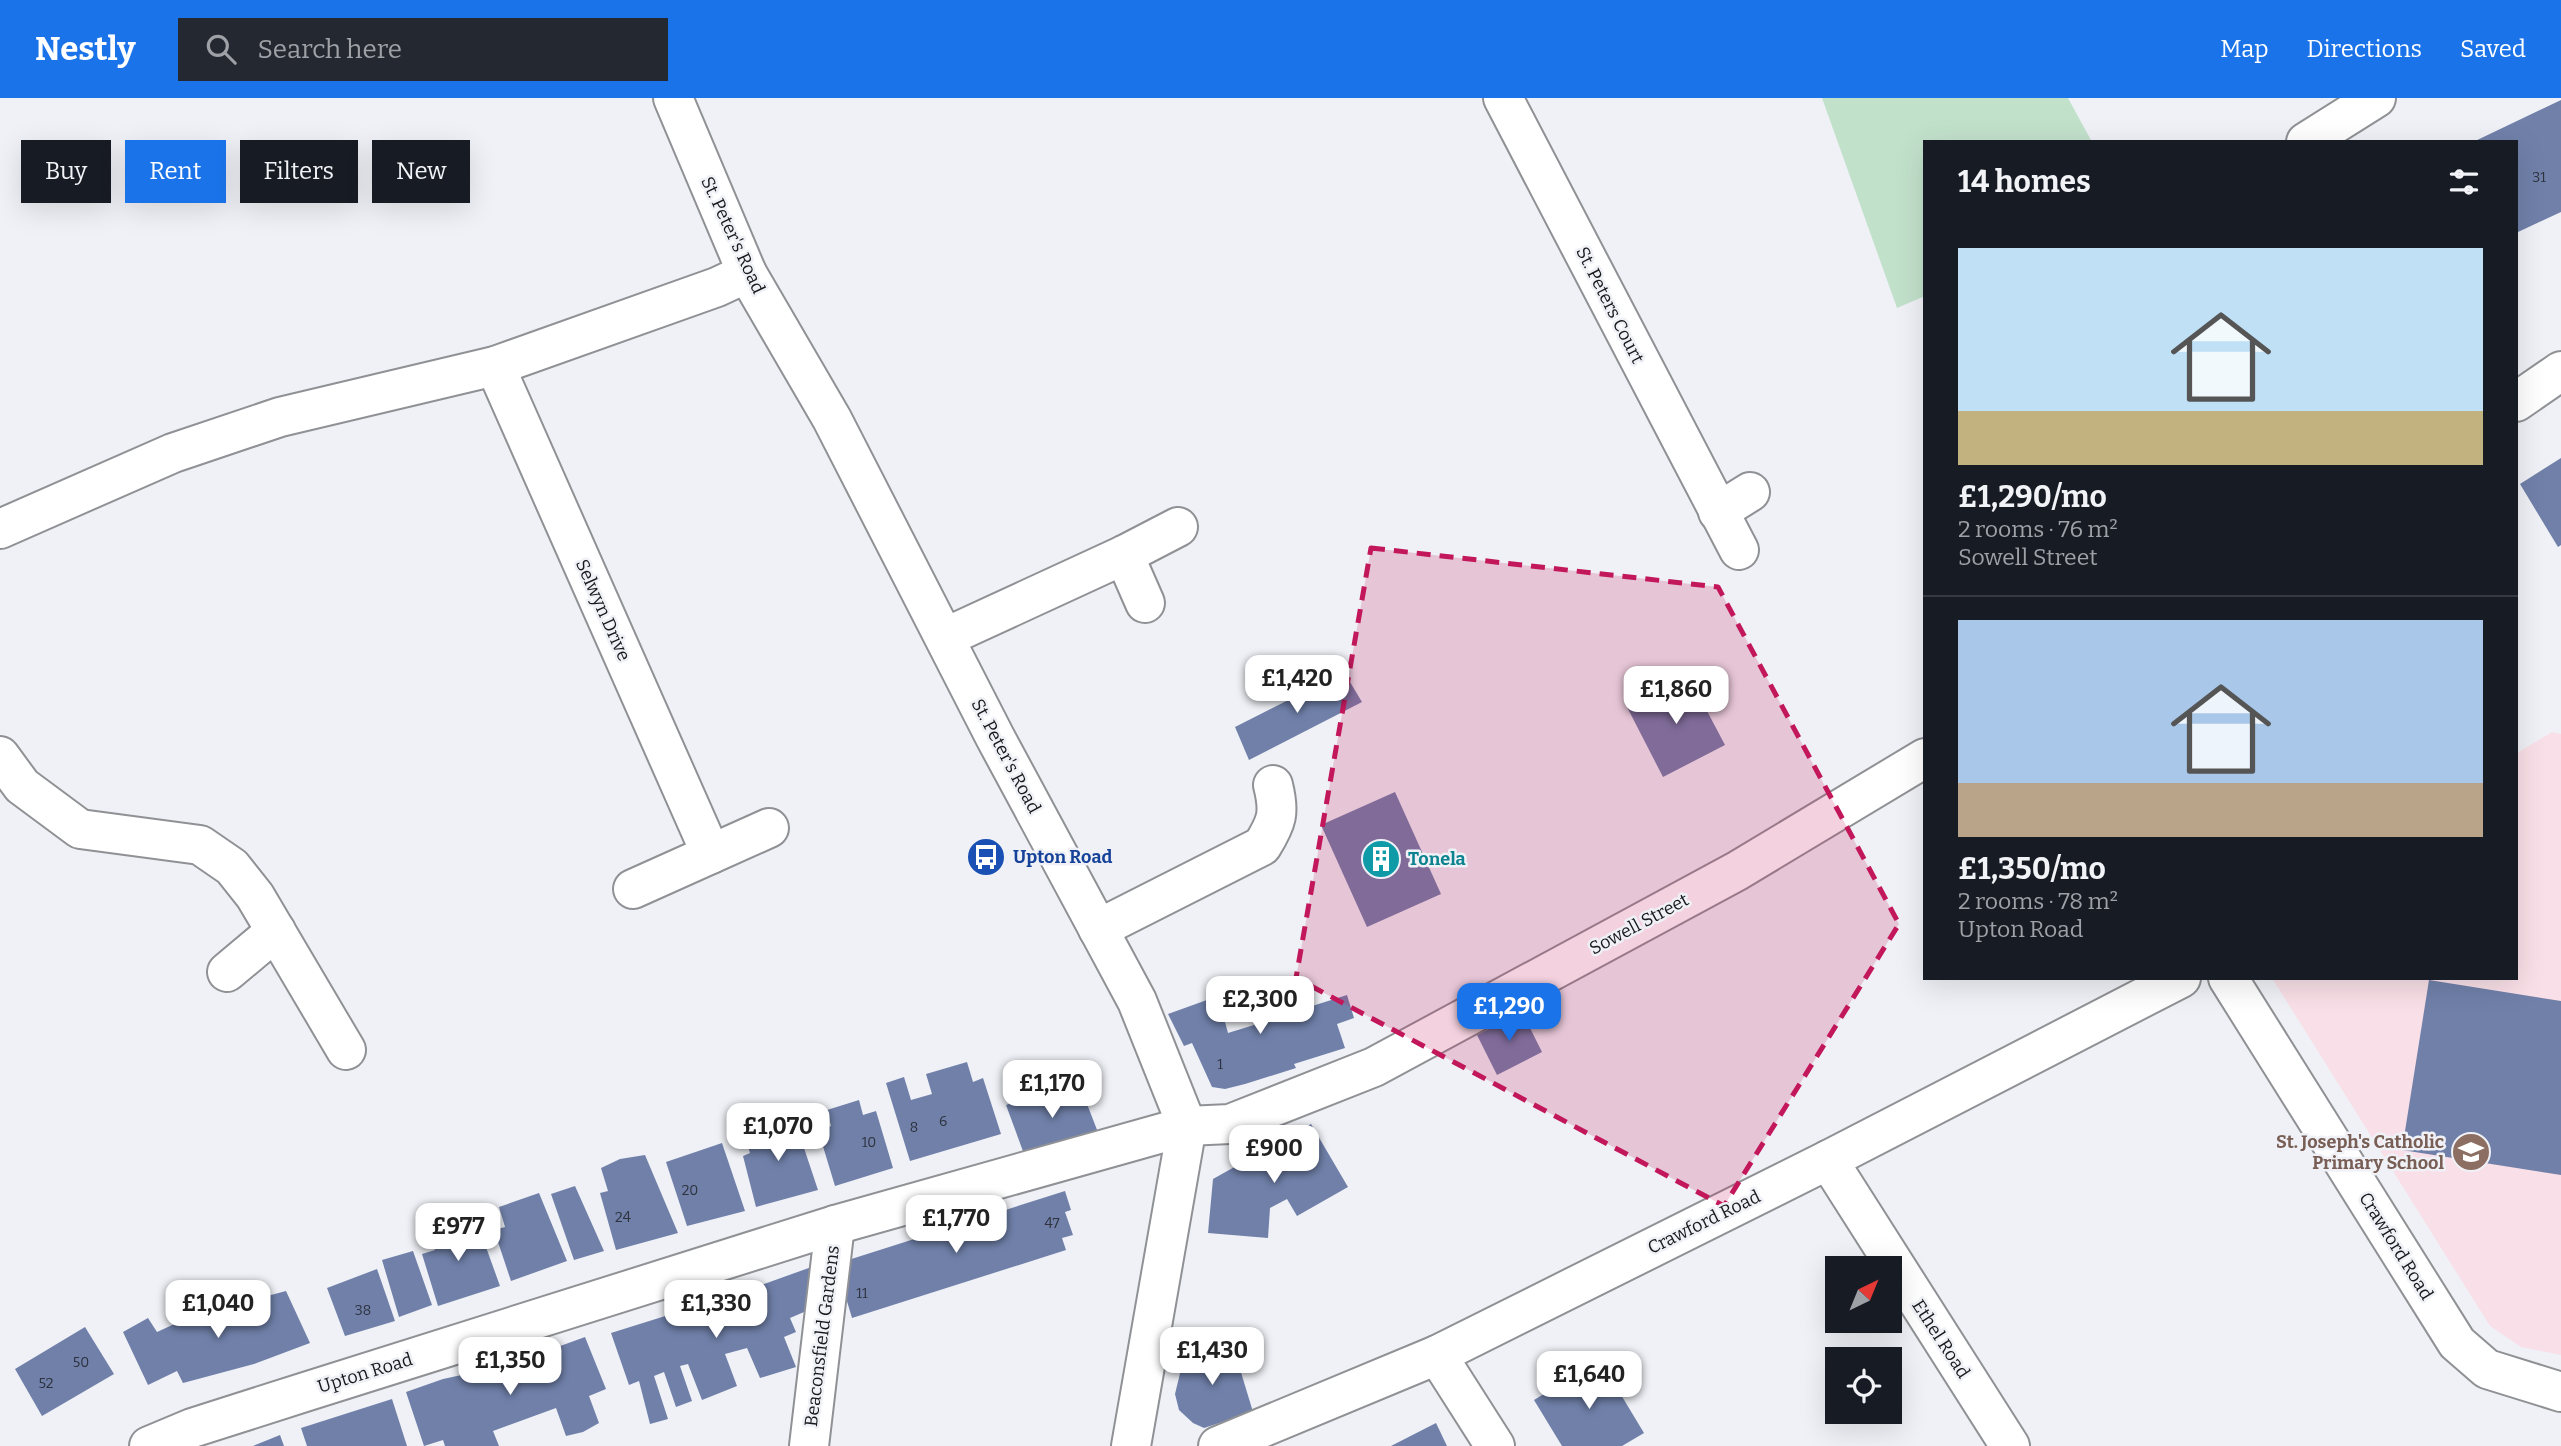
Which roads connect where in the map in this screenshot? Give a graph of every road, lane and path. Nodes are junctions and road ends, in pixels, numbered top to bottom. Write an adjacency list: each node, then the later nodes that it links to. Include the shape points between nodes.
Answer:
1 (673, 98): 5 (street, St. Peter's Road)
2 (1503, 98): 11 (street, St. Peters Court, via 1734,502)
3 (2376, 98): 4 (street)
4 (2309, 140)
5 (747, 273): 6 (street); 14 (street, St. Peter's Road, via 832,419)
6 (495, 366): 10 (street, via 280,417 173,453); 19 (street, Selwyn Drive)
7 (2561, 371): 8 (street)
8 (2518, 401)
9 (1178, 527): 12 (street)
10 (0, 529)
11 (1739, 550)
12 (1124, 555): 13 (street); 14 (street)
13 (1145, 604)
14 (946, 637): 21 (street, St. Peter's Road)
15 (0, 757): 22 (street, via 22,786 80,829 200,845 232,867)
16 (1923, 759): 27 (street, Sowell Street, via 1737,871 1374,1067 1230,1124)
17 (1273, 785): 21 (street, via 1276,824 1262,846)
18 (768, 828): 19 (street)
19 (711, 854): 20 (street)
20 (633, 889)
21 (1098, 929): 27 (street, St. Peter's Road, via 1137,1001)
22 (276, 931): 23 (street); 26 (street)
23 (227, 972)
24 (2177, 980): 28 (street, Crawford Road)
25 (2229, 980): 31 (street, Crawford Road, via 2457,1343 2487,1370)
26 (346, 1050)
27 (1187, 1126): 29 (street, Upton Road); 34 (street)
28 (1828, 1160): 30 (street, Crawford Road); 37 (street, Ethel Road)
29 (835, 1225): 32 (street, Upton Road, via 292,1396); 33 (street, Beaconsfield Gardens)
30 (1437, 1355): 35 (street, Crawford Road); 36 (street)
31 (2561, 1392)
32 (149, 1446)
33 (809, 1446)
34 (1131, 1446)
35 (1219, 1446)
36 (1494, 1446)
37 (2010, 1446)

